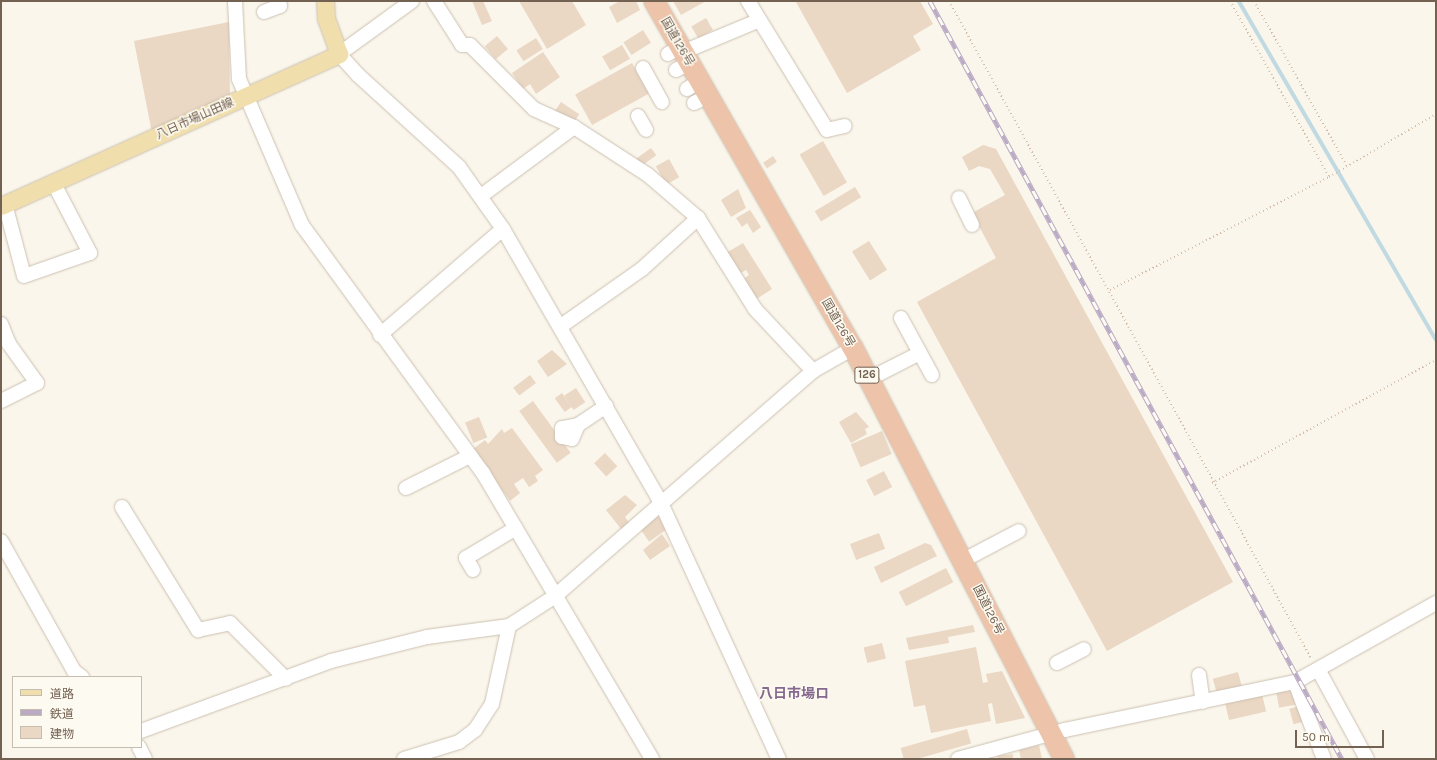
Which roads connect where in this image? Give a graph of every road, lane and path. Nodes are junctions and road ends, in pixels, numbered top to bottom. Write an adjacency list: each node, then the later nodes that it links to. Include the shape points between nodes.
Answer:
1 (235, 1): 16 (street, via 238,79)
2 (279, 1): 11 (street, via 280,6)
3 (325, 1): 13 (main road, via 326,19)
4 (412, 1): 13 (street)
5 (434, 1): 21 (street, via 462,45 470,45 534,108)
6 (654, 1): 14 (highway, 国道126号 / 126)
7 (748, 1): 12 (street)
8 (949, 1): 32 (path)
9 (1230, 1): 24 (path)
10 (1254, 1): 23 (path)
11 (264, 12)
12 (760, 20): 14 (street); 20 (street, via 827,130)
13 (339, 54): 16 (main road, 八日市場山田線); 26 (street, via 358,75 458,167)
14 (679, 57): 37 (highway, 国道126号 / 126, via 697,92)
15 (643, 68): 17 (street)
16 (245, 96): 25 (main road, 八日市場山田線); 36 (street, via 302,225)
17 (662, 102)
18 (1436, 114): 23 (path)
19 (638, 116): 22 (street)
20 (845, 126)
21 (574, 127): 26 (street); 29 (street, via 648,174)
22 (646, 130)
23 (1347, 166): 24 (path)
24 (1329, 177): 32 (path)
25 (53, 182): 28 (main road, 八日市場山田線); 28 (street, via 90,253 24,276)
26 (482, 196): 31 (street)
27 (959, 198): 30 (street)
28 (3, 205)
29 (698, 218): 34 (street, via 642,269); 40 (street, via 755,309)
30 (972, 225)
31 (503, 228): 34 (street); 36 (street)
32 (1110, 290): 47 (path)
33 (901, 318): 38 (street)
34 (560, 326): 44 (street)
35 (2, 332): 43 (street, via 37,383)
36 (380, 334): 46 (street)
37 (853, 348): 40 (street); 42 (highway, 国道126号 / 126)
38 (920, 353): 41 (street); 42 (street)
39 (1436, 360): 47 (path)
40 (813, 371): 49 (street)
41 (932, 375)
42 (869, 379): 54 (highway, 国道126号 / 126)
43 (1, 401)
44 (606, 406): 45 (street); 49 (street)
45 (578, 426)
46 (470, 456): 48 (street); 51 (street)
47 (1212, 483): 61 (path)
48 (406, 488)
49 (661, 503): 56 (street); 73 (street)
50 (122, 507): 64 (street, via 198,630 230,623)
51 (516, 528): 55 (street, via 466,558); 56 (street)
52 (1019, 531): 54 (street)
53 (1, 541): 63 (street, via 74,671)
54 (962, 560): 68 (highway, 国道126号 / 126)
55 (473, 570)
56 (554, 597): 58 (street); 72 (street)
57 (1436, 603): 61 (street)
58 (509, 626): 64 (street, via 427,636 331,661); 71 (street, via 492,704 475,730 459,742)
59 (1084, 649): 60 (street)
60 (1057, 663)
61 (1319, 671): 65 (street); 77 (street)
62 (1199, 675): 66 (street)
63 (81, 676)
64 (286, 678): 67 (street)
65 (1295, 682): 66 (street); 76 (street)
66 (1203, 702): 68 (street)
67 (142, 731)
68 (1051, 734): 74 (street); 75 (highway, 国道126号 / 126)
69 (140, 748): 70 (street)
70 (145, 759)
71 (404, 759)
72 (652, 759)
73 (779, 759)
74 (958, 759)
75 (1064, 759)
76 (1324, 759)
77 (1367, 759)

